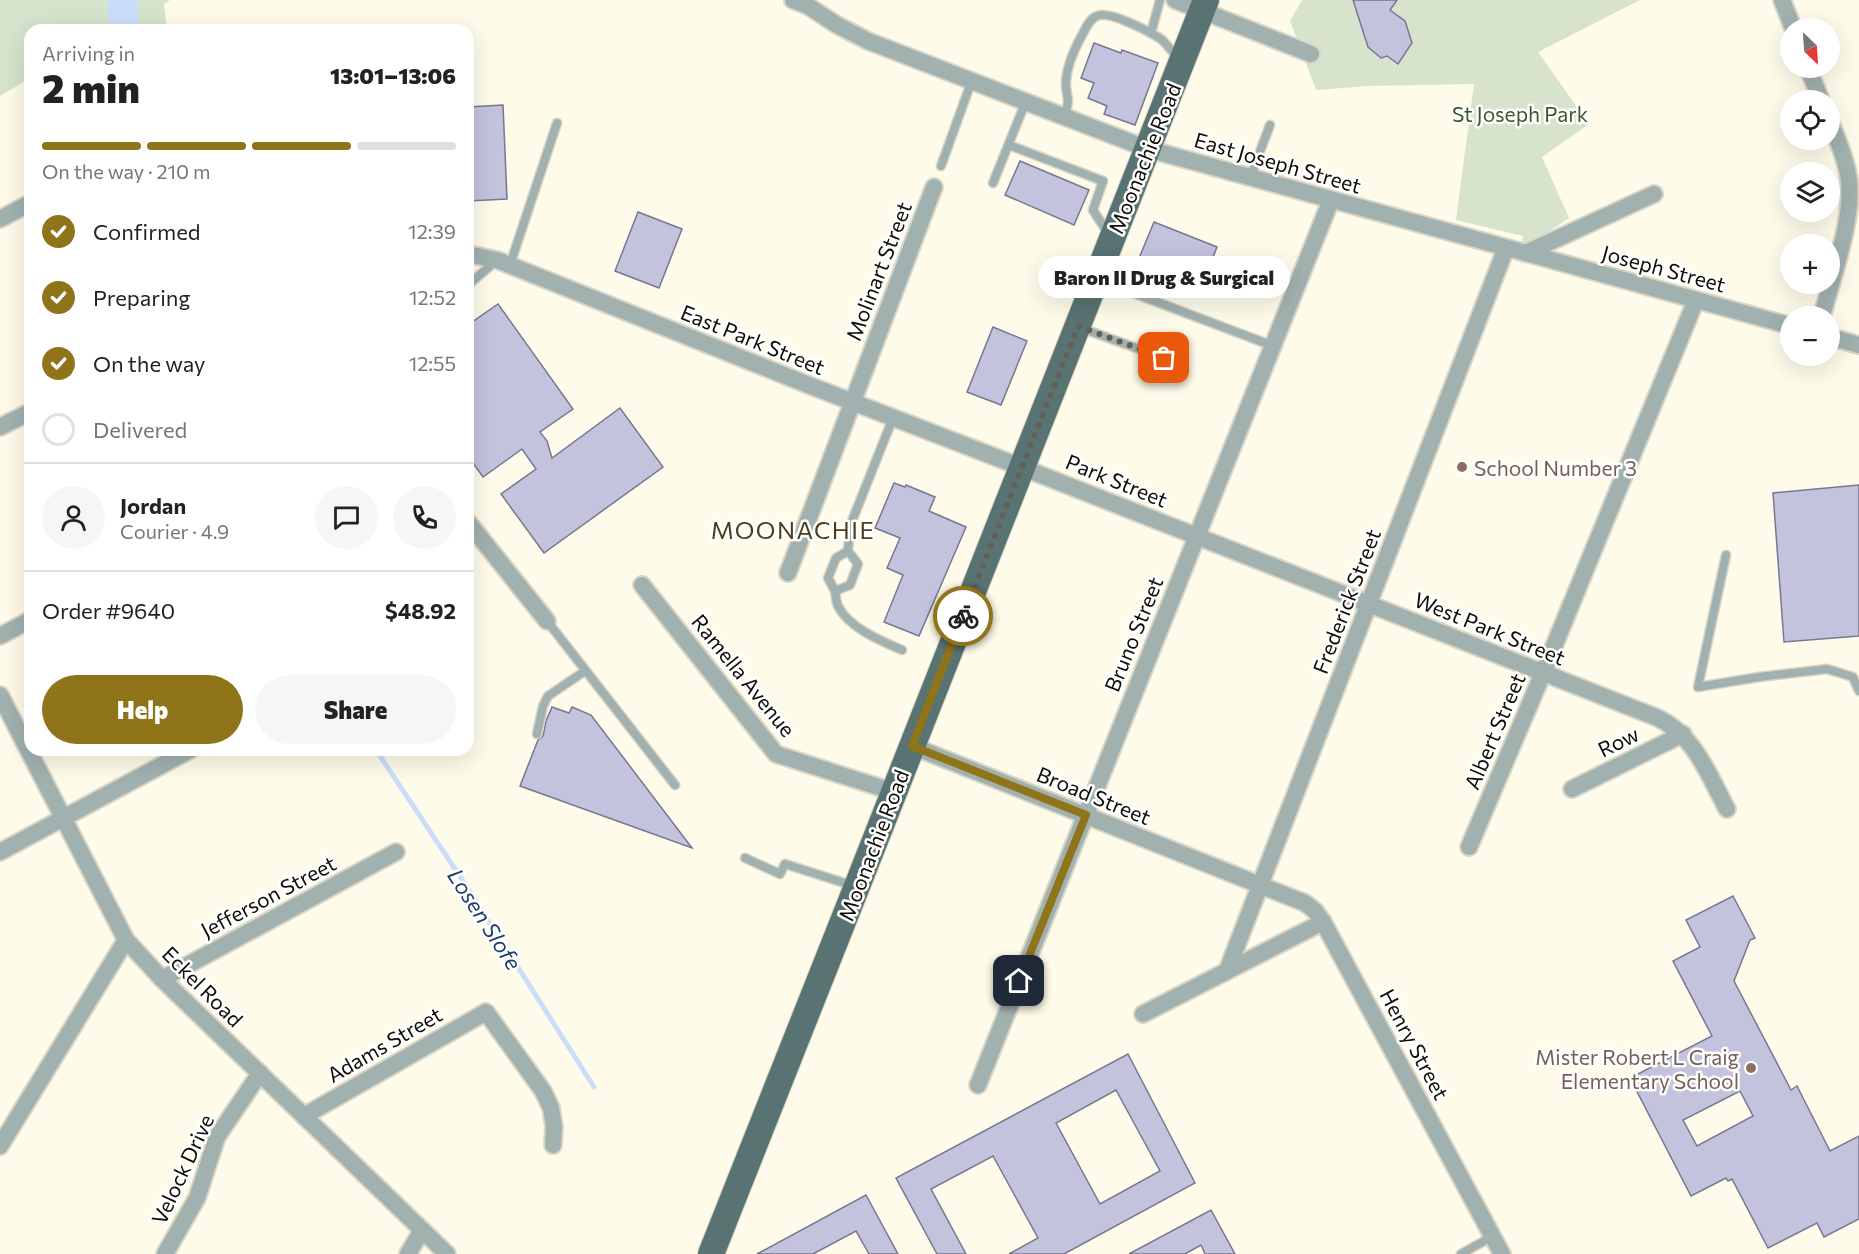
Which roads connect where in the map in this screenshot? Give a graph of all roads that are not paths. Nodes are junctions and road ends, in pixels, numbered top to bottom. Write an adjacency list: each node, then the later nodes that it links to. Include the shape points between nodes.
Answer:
1 (793, 0): 10 (street, East Joseph Street, via 868,41)
2 (1160, 0): 7 (lane)
3 (1175, 0): 5 (street)
4 (1782, 0): 6 (street)
5 (1204, 5): 8 (street); 9 (main road, Moonachie Road)
6 (1789, 18)
7 (1151, 33): 9 (lane); 12 (lane, via 1104,14 1091,21 1069,65 1069,105)
8 (1311, 54)
9 (1183, 60): 17 (main road, Moonachie Road)
10 (972, 80): 11 (street, East Joseph Street); 18 (lane)
11 (1026, 101): 12 (street, East Joseph Street); 15 (lane)
12 (1064, 116): 17 (street, East Joseph Street)
13 (558, 123): 30 (lane)
14 (1270, 125): 19 (lane)
15 (1009, 145): 20 (lane); 26 (lane, via 1103,181 1093,210)
16 (1840, 146): 34 (street, via 1850,203)
17 (1148, 149): 19 (street, East Joseph Street); 26 (main road, Moonachie Road)
18 (941, 165)
19 (1250, 178): 23 (street, East Joseph Street)
20 (993, 183)
21 (934, 188): 41 (street, Molinart Street)
22 (1654, 194): 28 (street)
23 (1331, 200): 27 (street, East Joseph Street); 39 (street, Bruno Street)
24 (24, 206): 25 (street)
25 (0, 219)
26 (1112, 240): 31 (main road, Moonachie Road)
27 (1506, 248): 28 (street, East Joseph Street); 53 (street, Frederick Street)
28 (1526, 253): 33 (street, Joseph Street)
29 (474, 256): 30 (street, East Park Street)
30 (504, 263): 32 (lane); 41 (street, East Park Street)
31 (1097, 279): 36 (main road, Moonachie Road); 39 (lane)
32 (474, 281)
33 (1696, 300): 35 (street, Joseph Street); 59 (street, Albert Street)
34 (1825, 306)
35 (1780, 323)
36 (1078, 326): 40 (lane); 45 (main road, Moonachie Road)
37 (1840, 340): 38 (street)
38 (1859, 345)
39 (1273, 346): 47 (street, Bruno Street)
40 (1164, 358)
41 (852, 402): 43 (street, East Park Street); 50 (street, Molinart Street)
42 (24, 415): 44 (street)
43 (893, 418): 45 (street, East Park Street); 48 (lane, via 850,526)
44 (0, 427)
45 (1021, 467): 47 (street, Park Street); 65 (main road, Moonachie Road)
46 (474, 530): 54 (street)
47 (1197, 536): 53 (street, West Park Street); 72 (street, Bruno Street)
48 (848, 551): 52 (lane, via 836,558 828,578); 52 (lane, via 858,564 850,585)
49 (1726, 555): 60 (lane, via 1698,687 1827,669 1853,677)
50 (788, 573)
51 (642, 585): 70 (street, Ramella Avenue, via 776,754)
52 (835, 591): 57 (lane, via 846,617 872,637)
53 (1369, 604): 59 (street, West Park Street); 78 (street, Frederick Street)
54 (547, 621): 58 (lane)
55 (24, 623): 56 (street)
56 (0, 636)
57 (902, 650)
58 (585, 671): 62 (lane, via 548,696); 68 (lane)
59 (1543, 673): 63 (street, West Park Street, via 1658,718); 74 (street, Albert Street)
60 (1859, 691)
61 (0, 695): 64 (street, Eckel Road)
62 (537, 734)
63 (1683, 734): 69 (street, Row); 71 (street, West Park Street)
64 (24, 742)
65 (912, 746): 70 (main road, Moonachie Road); 72 (street, Broad Street)
66 (31, 756): 73 (street, Eckel Road)
67 (179, 756): 73 (street)
68 (675, 786)
69 (1572, 789)
70 (894, 792): 79 (main road, Moonachie Road)
71 (1727, 809)
72 (1086, 815): 78 (street, Broad Street); 86 (street, Bruno Street)
73 (63, 818): 75 (street); 81 (street, Eckel Road)
74 (1469, 847)
75 (0, 852)
76 (396, 852): 83 (street, Jefferson Street)
77 (745, 858): 79 (lane, via 780,874 785,864)
78 (1260, 885): 80 (street, Henry Street, via 1305,903); 82 (street, Frederick Street)
79 (857, 888): 95 (main road, Moonachie Road)
80 (1323, 922): 82 (street); 91 (street, Henry Street)
81 (126, 940): 83 (street, Eckel Road); 89 (street)
82 (1227, 971): 84 (street)
83 (162, 979): 85 (street, Eckel Road)
84 (1143, 1014)
85 (260, 1073): 87 (street, Eckel Road); 92 (street, Velock Drive, via 217,1137 197,1198)
86 (978, 1085)
87 (304, 1116): 88 (street, Adams Street, via 486,1012 543,1091 554,1127); 90 (street, Eckel Road)
88 (553, 1144)
89 (0, 1146)
90 (422, 1230): 93 (street); 94 (street, Eckel Road)
91 (1493, 1236): 96 (lane); 97 (street, Henry Street)
92 (165, 1254)
93 (408, 1254)
94 (447, 1254)
95 (711, 1254)
96 (1461, 1254)
97 (1503, 1254)

